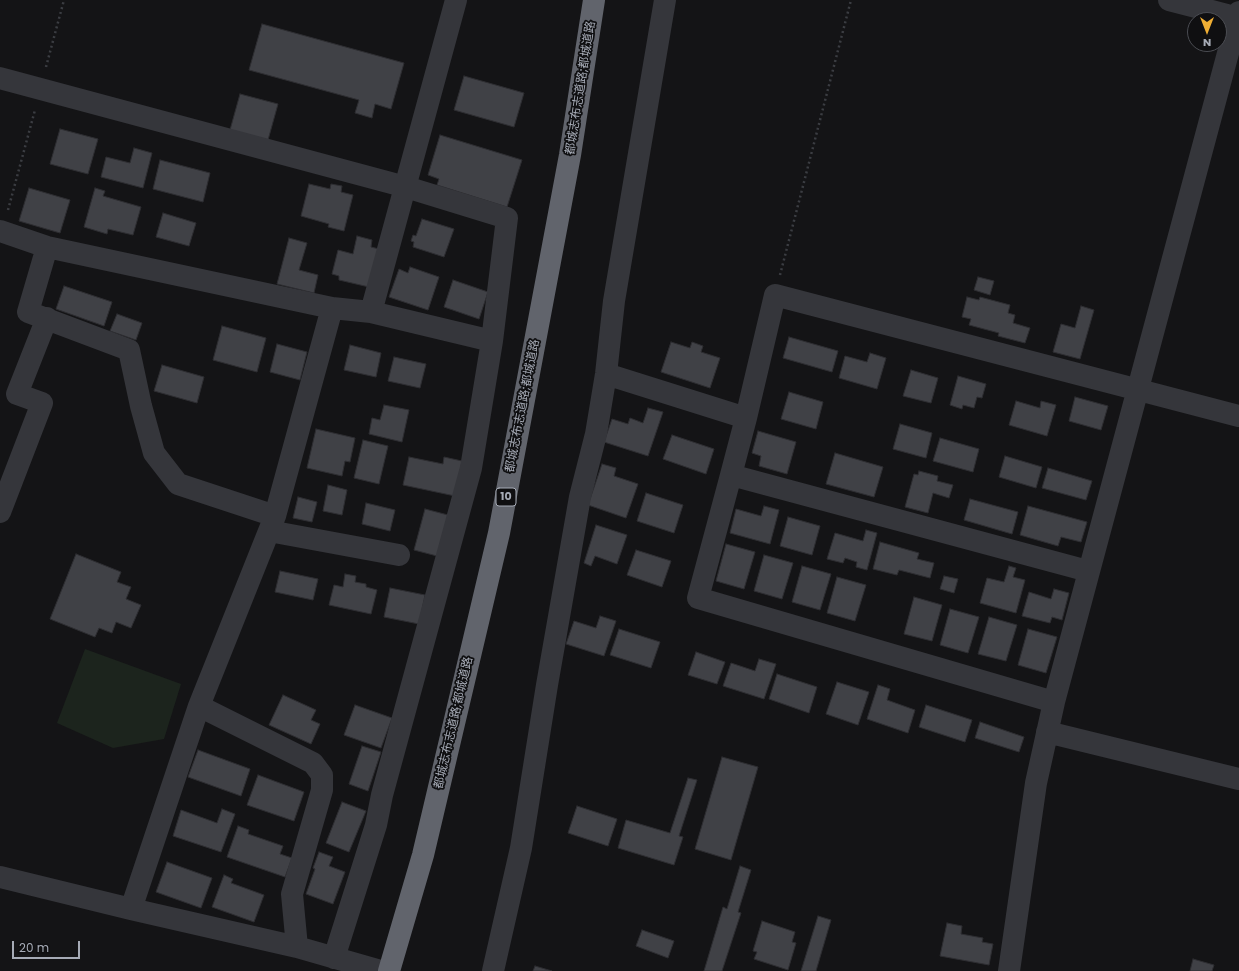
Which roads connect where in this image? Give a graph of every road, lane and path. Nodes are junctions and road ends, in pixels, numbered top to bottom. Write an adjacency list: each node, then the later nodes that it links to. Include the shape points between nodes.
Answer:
1 (64, 0): 9 (path)
2 (456, 0): 10 (street)
3 (665, 0): 18 (street, via 614,302)
4 (851, 0): 13 (path)
5 (1169, 0): 7 (street)
6 (593, 6): 37 (highway, 都城志布志道路;都城道路 / 10, via 570,155 499,533 423,856)
7 (1238, 16): 19 (street)
8 (0, 78): 9 (street)
9 (41, 89): 10 (street); 11 (path)
10 (406, 187): 15 (street); 17 (street, via 507,218)
11 (1, 231): 12 (street)
12 (47, 247): 14 (street); 16 (street, via 28,312)
13 (775, 295): 19 (street); 22 (street)
14 (332, 308): 15 (street); 25 (street)
15 (372, 312): 17 (street)
16 (47, 318): 20 (street); 25 (street, via 129,350 154,453 178,484)
17 (492, 341): 35 (street, via 471,468 462,504 376,825)
18 (606, 374): 22 (street); 38 (street, via 596,434 579,504 521,848)
19 (1138, 390): 21 (street); 27 (street)
20 (9, 392): 24 (street, via 42,403)
21 (1239, 416)
22 (746, 418): 23 (street)
23 (731, 475): 27 (street); 28 (street, via 698,598)
24 (0, 512)
25 (272, 524): 26 (street); 29 (street)
26 (399, 555)
27 (1088, 571): 28 (street)
28 (1054, 702): 30 (street)
29 (200, 706): 33 (street); 34 (street, via 313,763 322,775 322,790 292,894)
30 (1047, 732): 31 (street); 39 (street, via 1036,782)
31 (1239, 779)
32 (0, 877): 33 (street)
33 (131, 909): 34 (street)
34 (297, 947): 35 (street)
35 (331, 961): 36 (street)
36 (381, 971)
37 (388, 971)
38 (493, 971)
39 (1009, 971)

